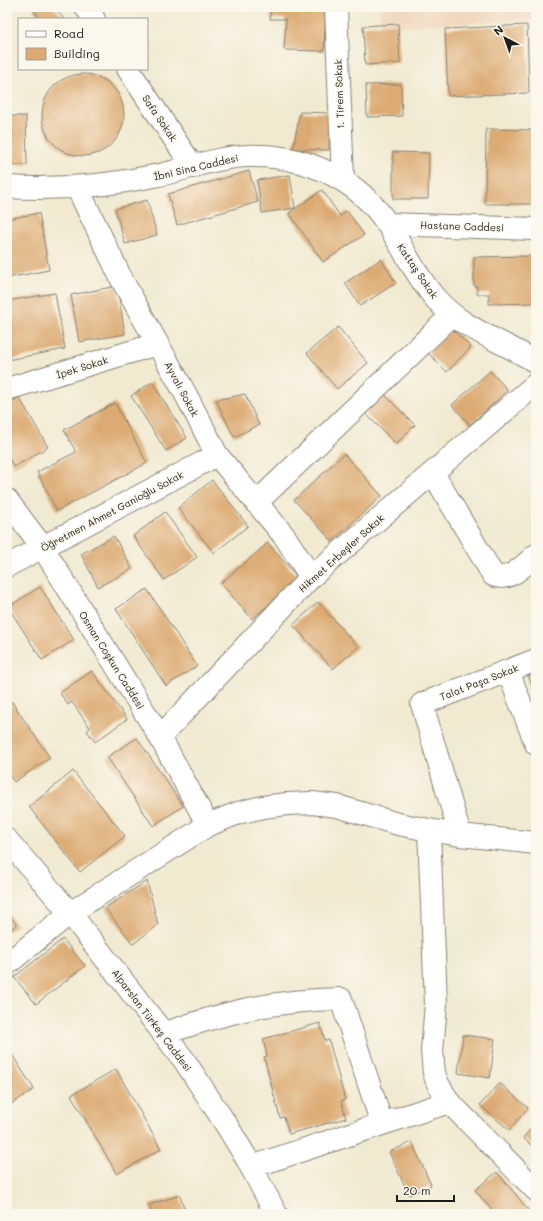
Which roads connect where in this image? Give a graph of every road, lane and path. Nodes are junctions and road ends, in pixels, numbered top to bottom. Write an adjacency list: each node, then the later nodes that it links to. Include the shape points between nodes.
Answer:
1 (86, 7): 3 (street)
2 (336, 7): 6 (street, 1. Tirem Sokak)
3 (93, 18)
4 (129, 70): 5 (street, Safa Sokak)
5 (194, 167): 6 (street, İbni Sina Caddesi, via 229,157 266,156 305,163); 8 (street, İbni Sina Caddesi, via 116,183)
6 (342, 180): 9 (street, İbni Sina Caddesi, via 374,207)
7 (7, 187): 8 (street, İbni Sina Caddesi)
8 (77, 187): 12 (street, Ayvalı Sokak, via 122,280)
9 (387, 224): 10 (street, Hastane Caddesi); 11 (street, Kattaş Sokak, via 424,283)
10 (536, 229)
11 (452, 315): 13 (street, Kattaş Sokak, via 480,334); 19 (street)
12 (157, 344): 15 (street, İpek Sokak); 16 (street, Ayvalı Sokak)
13 (536, 362)
14 (536, 384): 17 (street, Hikmet Erbeşler Sokak)
15 (7, 390)
16 (217, 455): 19 (street, Ayvalı Sokak); 20 (street, Öğretmen Ahmet Ganioğlu Sokak)
17 (433, 473): 21 (street, via 493,575 498,578 507,577); 23 (street, Hikmet Erbeşler Sokak)
18 (7, 500): 20 (street, Osman Coşkun Caddesi)
19 (256, 503): 23 (street, Ayvalı Sokak, via 285,537)
20 (43, 548): 22 (street, Öğretmen Ahmet Ganioğlu Sokak); 26 (street, Osman Coşkun Caddesi)
21 (536, 555)
22 (7, 566)
23 (311, 577): 26 (street, Hikmet Erbeşler Sokak)
24 (536, 660): 25 (street, Talat Paşa Sokak)
25 (508, 671): 27 (street); 30 (street, Talat Paşa Sokak, via 422,704)
26 (160, 737): 28 (street, Osman Coşkun Caddesi)
27 (536, 744)
28 (208, 825): 29 (street, via 238,813 263,807 312,803 337,806); 33 (street)
29 (429, 830): 30 (street); 36 (street, via 436,1004 432,1062 438,1084)
30 (460, 835): 32 (street)
31 (7, 840): 33 (street, Alparslan Türkeş Caddesi)
32 (536, 843)
33 (70, 913): 34 (street); 35 (street, Alparslan Türkeş Caddesi)
34 (7, 964)
35 (163, 1034): 37 (street, via 198,1021 259,1006 341,999); 38 (street, Alparslan Türkeş Caddesi, via 206,1092)
36 (449, 1102): 37 (street); 39 (street)
37 (382, 1124): 38 (street)
38 (251, 1168): 40 (street, Alparslan Türkeş Caddesi)
39 (536, 1190)
40 (276, 1214)

